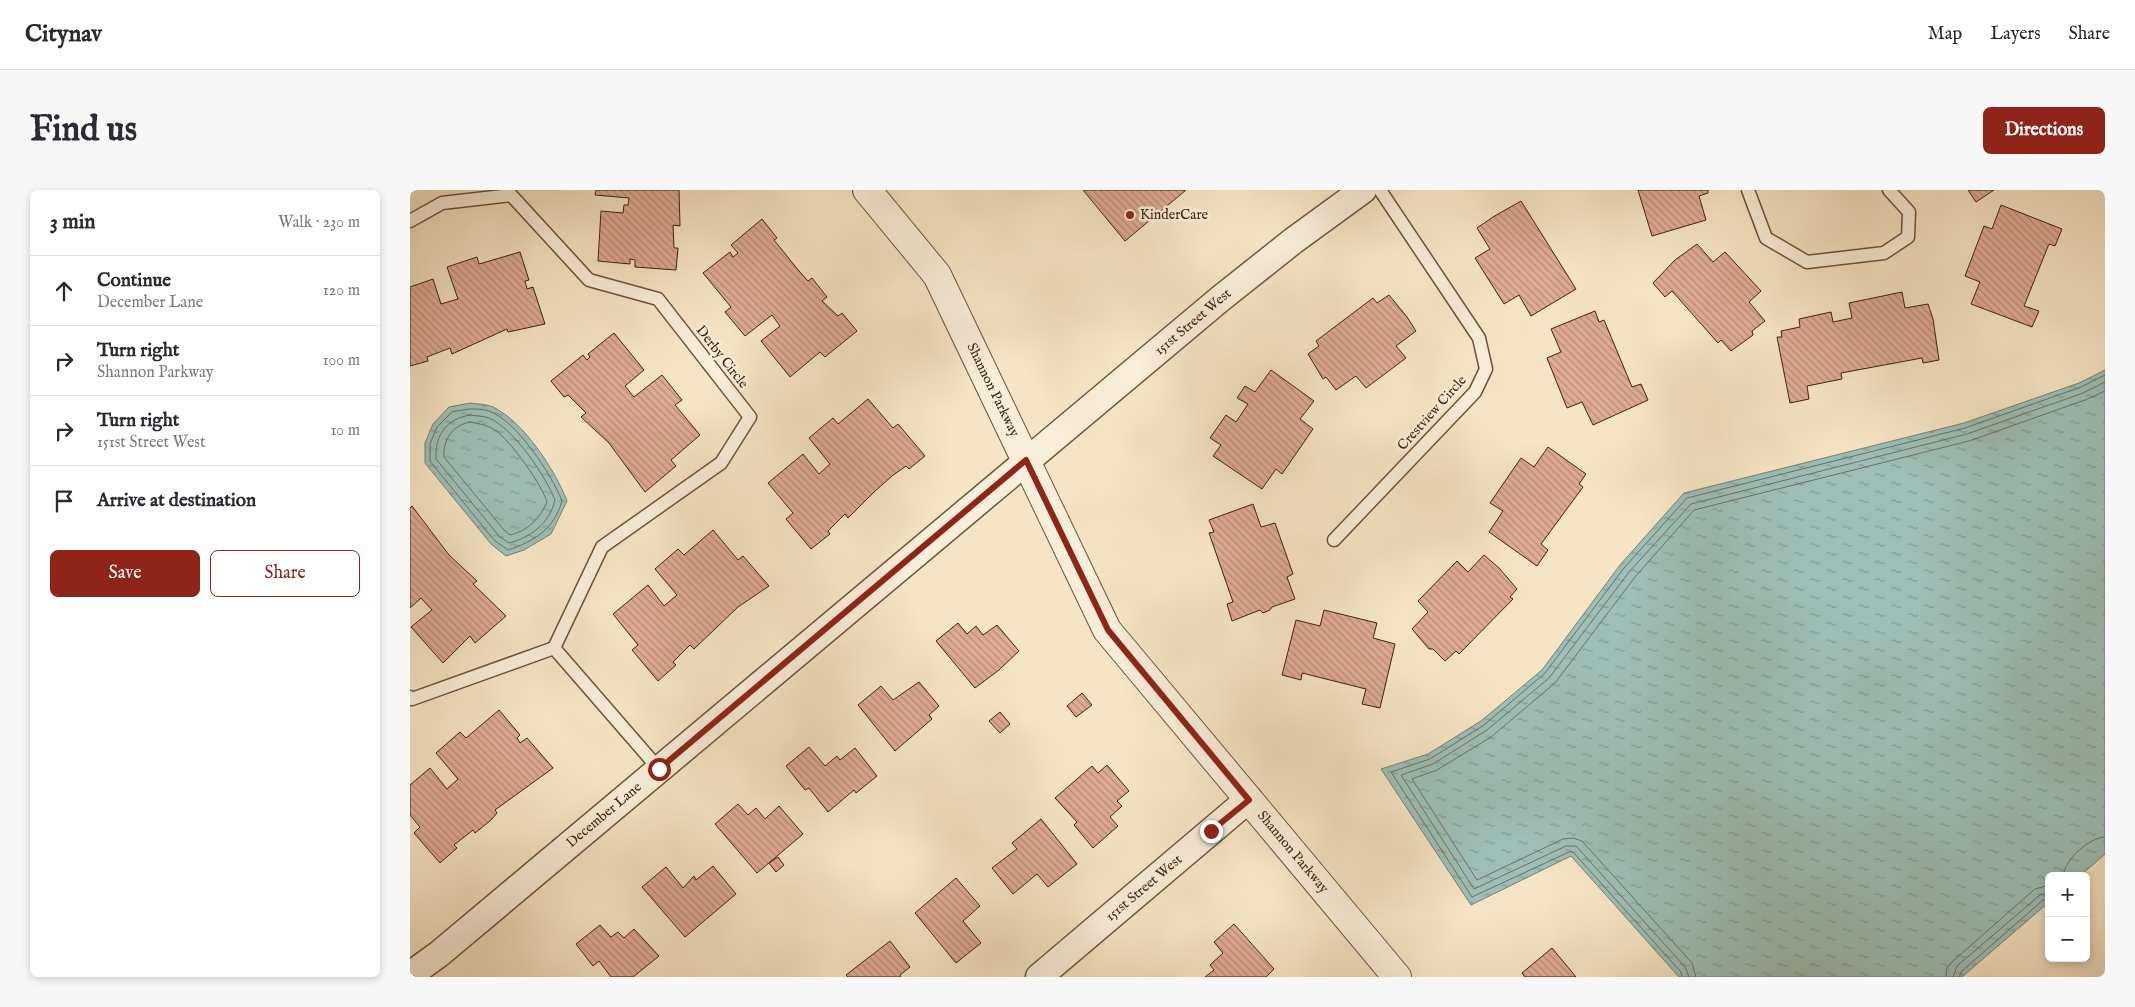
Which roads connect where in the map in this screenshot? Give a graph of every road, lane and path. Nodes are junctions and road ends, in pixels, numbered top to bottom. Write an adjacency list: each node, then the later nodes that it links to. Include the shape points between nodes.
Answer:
1 (867, 190): 7 (street, Shannon Parkway, via 937,275)
2 (1363, 190): 7 (street, 151st Street West, via 1228,293)
3 (1380, 190): 8 (lane, Crestview Circle, via 1479,338 1486,369 1475,392)
4 (1748, 190): 5 (lane, via 1766,238 1808,262 1884,253 1908,237 1909,212)
5 (1889, 190)
6 (410, 221): 9 (lane, Derby Circle, via 442,203 511,195 590,280 658,299 750,417 721,463 602,547)
7 (1026, 460): 11 (street, December Lane); 12 (street, Shannon Parkway, via 1108,630)
8 (1334, 540)
9 (554, 648): 10 (lane); 11 (lane)
10 (411, 699)
11 (659, 769): 13 (street, December Lane)
12 (1249, 800): 14 (street, 151st Street West); 15 (street, Shannon Parkway)
13 (410, 975)
14 (1039, 977)
15 (1397, 977)

